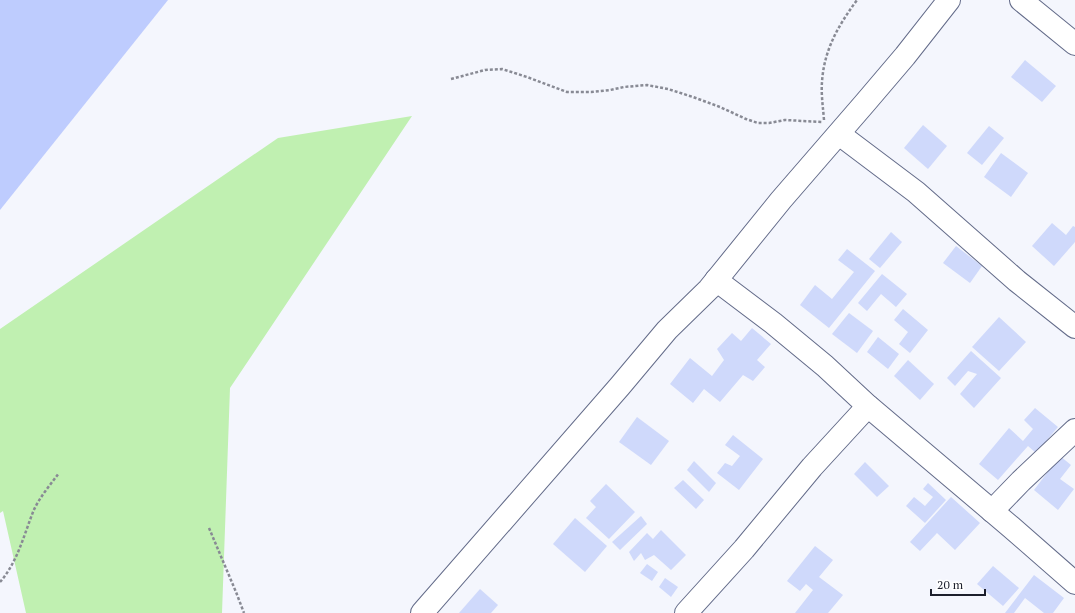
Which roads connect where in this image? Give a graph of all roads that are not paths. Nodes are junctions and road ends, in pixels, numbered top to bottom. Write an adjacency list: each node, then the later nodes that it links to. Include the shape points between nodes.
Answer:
1 (950, 0): 4 (street)
2 (1021, 0): 3 (street)
3 (1075, 44)
4 (839, 134): 5 (street); 6 (street, via 916,192 1017,281)
5 (716, 280): 7 (street, via 825,366); 11 (street, via 667,330)
6 (1075, 327)
7 (868, 406): 9 (street); 12 (street)
8 (1075, 430): 9 (street)
9 (992, 511): 10 (street)
10 (1075, 583)
11 (422, 613)
12 (686, 613)

